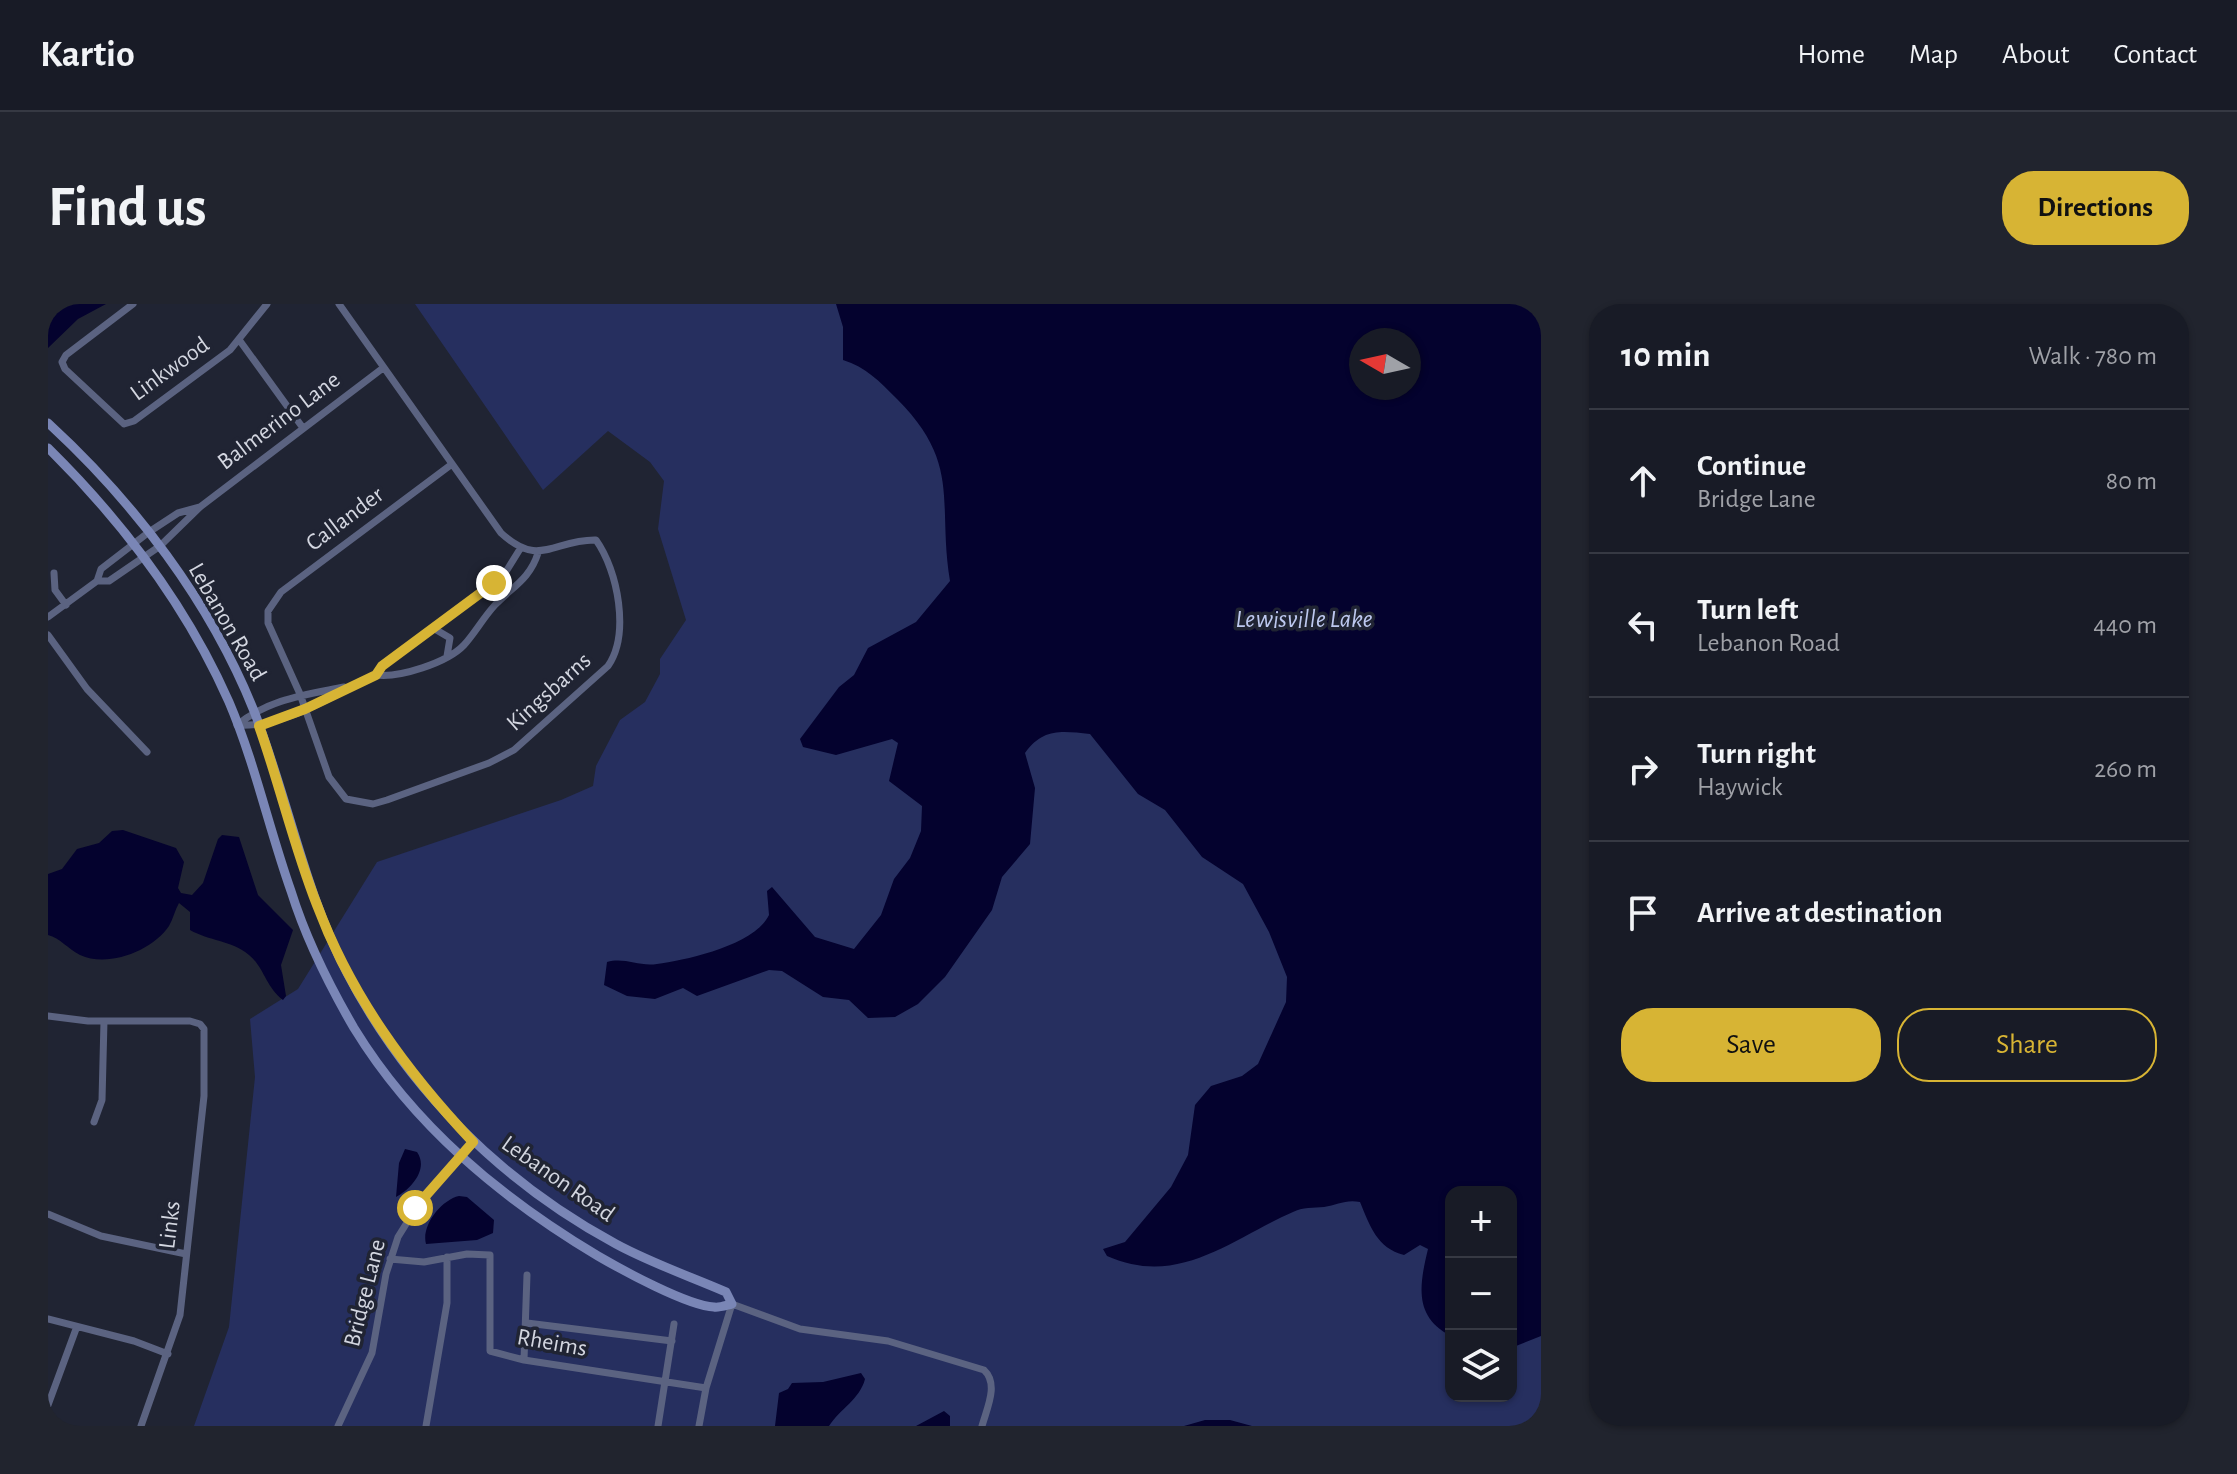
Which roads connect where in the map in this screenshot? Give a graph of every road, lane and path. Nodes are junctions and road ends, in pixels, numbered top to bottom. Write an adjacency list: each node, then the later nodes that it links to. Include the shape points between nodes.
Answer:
1 (133, 304): 4 (street, Linkwood, via 62,362 124,424)
2 (267, 304): 4 (street, Linkwood)
3 (339, 304): 5 (street)
4 (240, 341): 7 (street)
5 (383, 368): 7 (street, Balmerino Lane); 9 (street)
6 (48, 423): 11 (main road, Lebanon Road)
7 (303, 428): 10 (street, Balmerino Lane)
8 (48, 448): 12 (main road, Lebanon Road)
9 (452, 464): 14 (street, via 501,533); 28 (street, Callander, via 281,592 268,611 268,623)
10 (200, 507): 11 (street, Balmerino Lane, via 178,513); 13 (street, Balmerino Lane)
11 (149, 532): 12 (street, Balmerino Lane); 13 (main road, Lebanon Road)
12 (133, 545): 16 (main road, Lebanon Road); 18 (street, Balmerino Lane, via 101,569)
13 (160, 546): 16 (street, Balmerino Lane); 31 (main road, Lebanon Road, via 210,624)
14 (520, 549): 15 (street); 19 (street)
15 (538, 553): 20 (street, via 531,571); 30 (street, Kingsbarns, via 578,539 596,540 605,552 622,624 617,652 608,666 514,750 387,800 373,804 346,799 329,777)
16 (141, 557): 18 (street, Balmerino Lane, via 109,581); 33 (main road, Lebanon Road, via 195,634)
17 (54, 573): 21 (street, via 55,590)
18 (97, 581): 21 (street)
19 (490, 586): 20 (street); 23 (street)
20 (502, 598): 25 (street, via 461,648)
21 (66, 605): 22 (street)
22 (48, 617)
23 (433, 628): 25 (street, via 450,638); 26 (street)
24 (48, 635): 35 (street, via 87,689)
25 (447, 656): 26 (street)
26 (376, 675): 27 (street)
27 (354, 685): 28 (street); 30 (street)
28 (300, 694): 29 (street); 30 (street)
29 (282, 701): 31 (street); 32 (street)
30 (305, 709): 32 (street)
31 (254, 711): 33 (street); 34 (main road, Lebanon Road)
32 (288, 716): 34 (street)
33 (237, 725): 34 (street); 40 (main road, Lebanon Road, via 315,953 355,1029 401,1093)
34 (259, 726): 39 (main road, Lebanon Road, via 316,905 348,974 399,1057)
35 (147, 752)
36 (48, 1016): 37 (street)
37 (104, 1021): 38 (street, via 102,1100); 43 (street, Links, via 200,1024 205,1036)
38 (94, 1122)
39 (473, 1142): 40 (street, Bridge Lane); 42 (main road, Lebanon Road, via 558,1209)
40 (460, 1156): 45 (street, Bridge Lane, via 415,1208); 46 (main road, Lebanon Road, via 528,1213)
41 (48, 1214): 43 (street, via 101,1236)
42 (616, 1244): 46 (main road); 48 (main road, Lebanon Road, via 726,1292)
43 (186, 1254): 54 (street, Links, via 179,1322)
44 (447, 1257): 45 (street, Rheims, via 424,1262); 55 (street, Rheims, via 490,1255 490,1351); 61 (street, via 447,1303)
45 (390, 1259): 60 (street, Bridge Lane, via 372,1353)
46 (607, 1261): 48 (main road, Lebanon Road, via 701,1303)
47 (527, 1275): 50 (street)
48 (732, 1304): 57 (street); 64 (street, Lebanon Road, via 790,1327 898,1343 984,1370 992,1387)
49 (48, 1319): 52 (street)
50 (527, 1323): 53 (street); 55 (street)
51 (674, 1324): 53 (street)
52 (76, 1329): 54 (street); 58 (street)
53 (672, 1341): 56 (street)
54 (168, 1354): 59 (street, Links)
55 (524, 1360): 56 (street, Rheims)
56 (663, 1381): 57 (street, Rheims); 62 (street)
57 (706, 1388): 63 (street)
58 (48, 1405)
59 (141, 1426)
60 (338, 1426)
61 (426, 1426)
62 (658, 1426)
63 (699, 1426)
64 (982, 1426)

